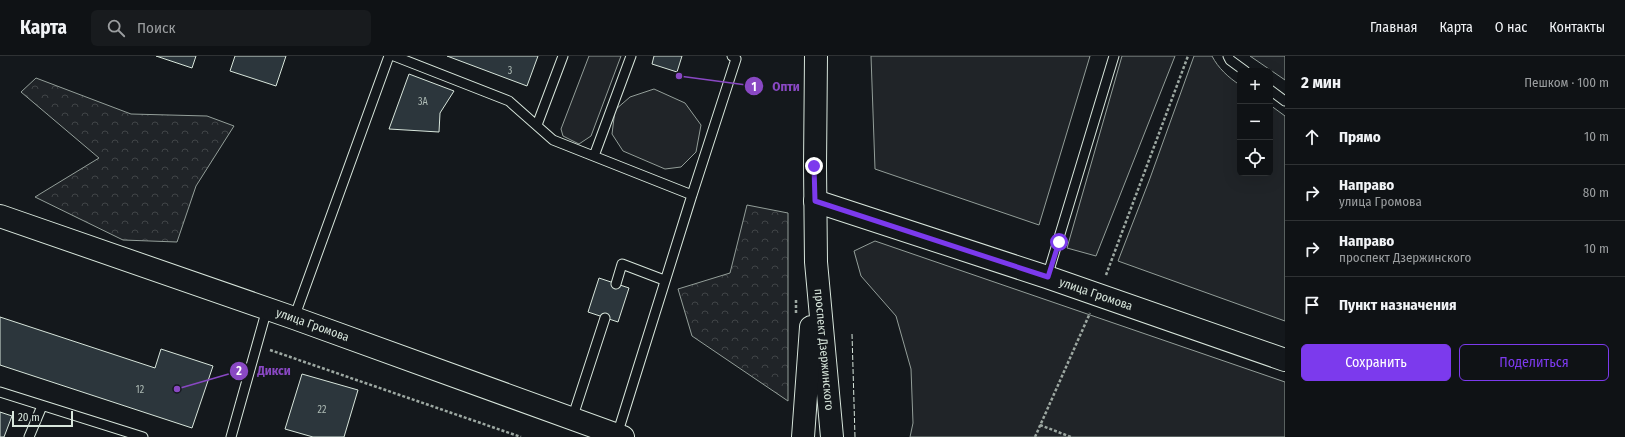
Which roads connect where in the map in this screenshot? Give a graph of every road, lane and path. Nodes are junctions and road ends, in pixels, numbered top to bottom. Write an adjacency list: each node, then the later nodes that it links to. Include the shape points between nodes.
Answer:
1 (389, 56): 26 (lane)
2 (394, 56): 13 (lane, via 509,101)
3 (563, 56): 13 (lane)
4 (631, 56): 14 (lane)
5 (732, 56): 15 (lane, via 736,59)
6 (816, 56): 16 (street, проспект Дзержинского)
7 (1114, 56): 19 (lane)
8 (1188, 56): 23 (path)
9 (1228, 56): 10 (lane)
10 (1241, 68)
11 (1273, 92): 12 (lane)
12 (1285, 101)
13 (537, 125): 14 (lane, via 553,140)
14 (594, 156): 15 (lane)
15 (692, 195): 20 (lane)
16 (815, 201): 18 (street, проспект Дзержинского); 19 (street, улица Громова)
17 (0, 216): 24 (street, улица Громова)
18 (816, 262): 39 (street, проспект Дзержинского); 40 (street, проспект Дзержинского)
19 (1048, 277): 23 (street, улица Громова)
20 (664, 280): 21 (lane, via 622,264); 34 (lane)
21 (616, 284)
22 (796, 290): 25 (path)
23 (1098, 295): 29 (street, улица Громова); 33 (path)
24 (267, 309): 26 (street, улица Громова); 28 (lane)
25 (796, 314)
26 (294, 318): 32 (street, улица Громова)
27 (605, 318): 32 (lane)
28 (257, 346): 37 (lane); 38 (path)
29 (1285, 360)
30 (0, 392): 31 (lane)
31 (42, 406): 35 (lane); 36 (lane)
32 (572, 419): 34 (street, улица Громова)
33 (1040, 425): 41 (path); 42 (path)
34 (620, 436)
35 (29, 437)
36 (143, 437)
37 (231, 437)
38 (522, 437)
39 (803, 437)
40 (832, 437)
41 (1035, 437)
42 (1071, 437)

